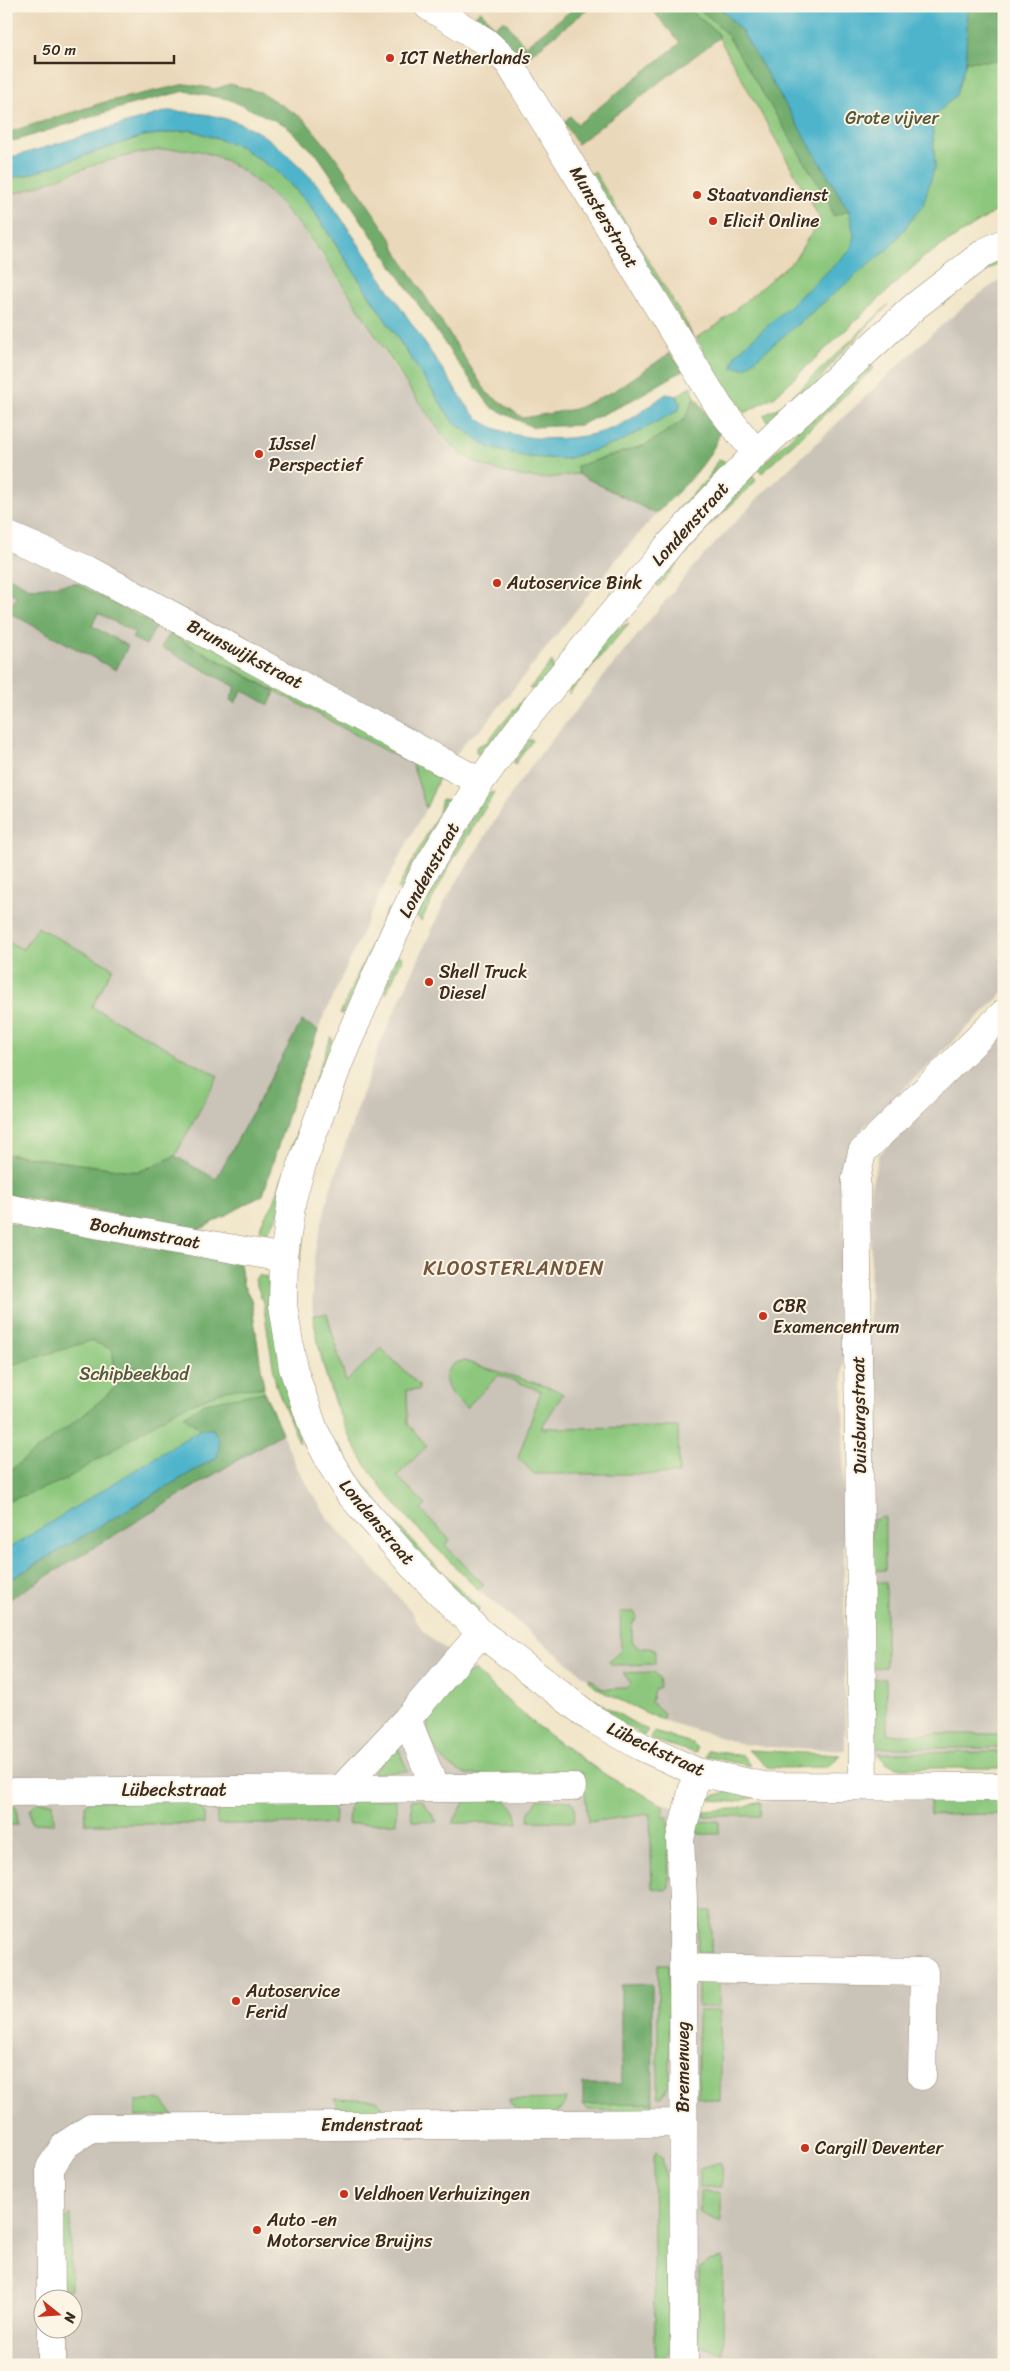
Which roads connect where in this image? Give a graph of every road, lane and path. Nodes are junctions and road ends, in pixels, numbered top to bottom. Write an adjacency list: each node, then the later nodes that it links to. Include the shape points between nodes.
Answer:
1 (428, 6): 3 (street, Munsterstraat, via 486,42 509,63 720,408)
2 (1004, 243): 3 (street, Londenstraat, via 985,252 914,307)
3 (756, 453): 5 (street, Londenstraat, via 670,544 532,711)
4 (6, 535): 5 (street, Brunswijkstraat, via 88,570)
5 (480, 782): 8 (street, Londenstraat, via 425,871 339,1062 300,1171 292,1200)
6 (1004, 1013): 12 (street, Duisburgstraat, via 862,1152 856,1179)
7 (6, 1208): 8 (street, Bochumstraat)
8 (284, 1258): 9 (street, Londenstraat, via 282,1305 293,1368 314,1430 332,1465 350,1494 413,1566)
9 (481, 1633): 10 (street); 11 (street, Lübeckstraat, via 591,1718)
10 (407, 1719): 14 (street); 16 (street)
11 (696, 1772): 12 (street, Lübeckstraat, via 764,1786); 18 (street, Bremenweg, via 680,1839)
12 (864, 1786): 15 (street, Lübeckstraat)
13 (572, 1787): 14 (street, Lübeckstraat)
14 (435, 1788): 16 (street, Lübeckstraat)
15 (1004, 1788)
16 (341, 1789): 17 (street, Lübeckstraat)
17 (6, 1792)
18 (683, 1968): 19 (street, via 924,1972); 20 (street, Bremenweg)
19 (922, 2076)
20 (683, 2123): 21 (street, Emdenstraat, via 90,2128 65,2144 50,2168); 24 (street, Bremenweg)
21 (52, 2288)
22 (52, 2338): 23 (street)
23 (52, 2365)
24 (684, 2365)

